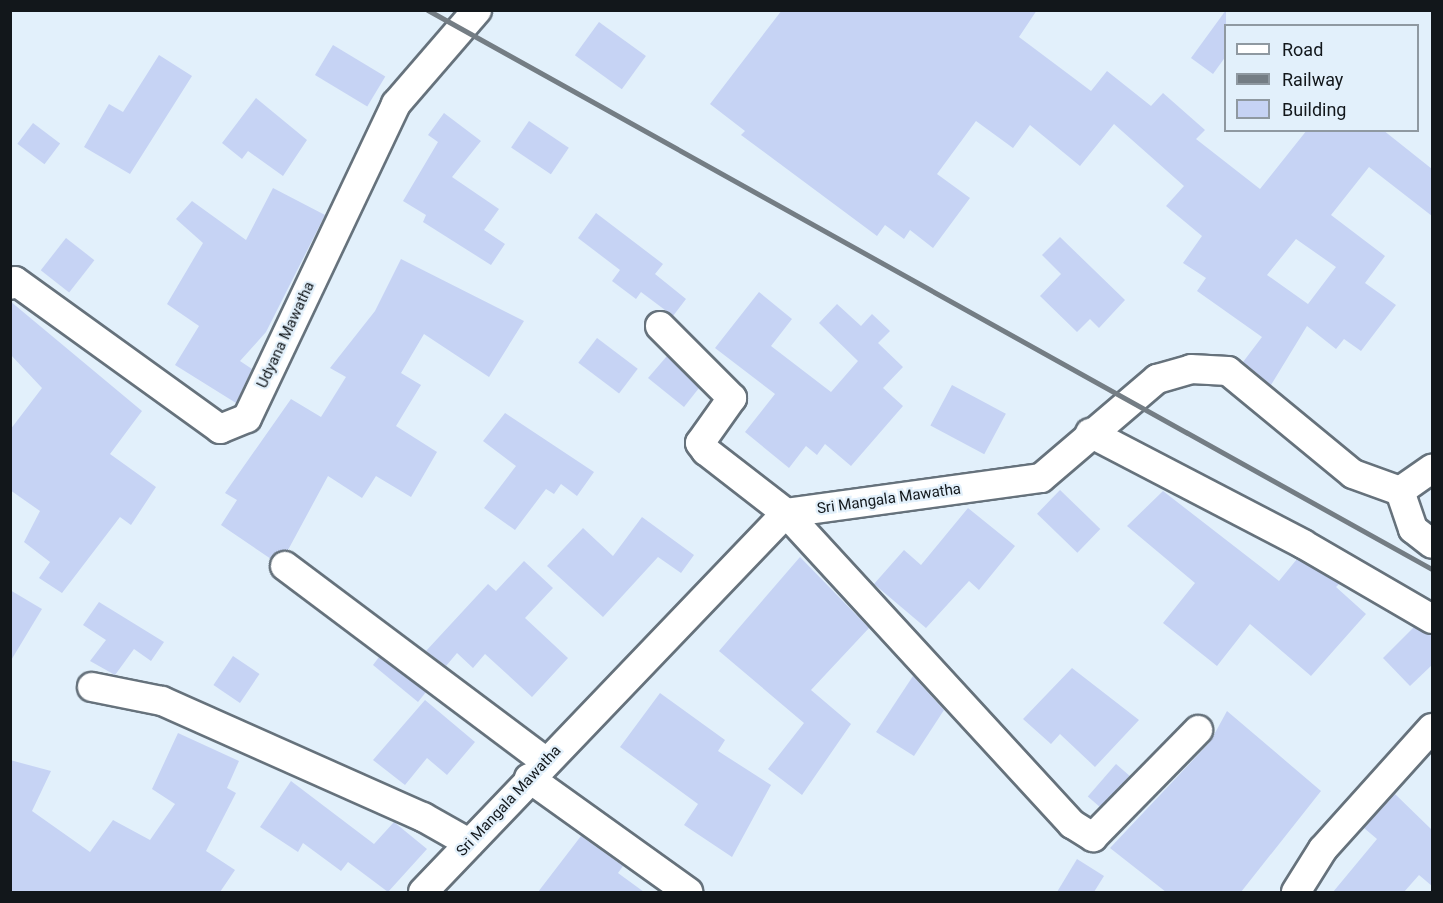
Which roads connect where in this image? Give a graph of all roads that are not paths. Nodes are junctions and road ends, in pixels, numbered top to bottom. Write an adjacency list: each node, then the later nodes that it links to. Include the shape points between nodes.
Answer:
1 (471, 12): 2 (street, Udyana Mawatha, via 396,104 247,418 220,429 15,281)
2 (10, 285)
3 (660, 326): 7 (street, via 732,398 700,442)
4 (1090, 433): 6 (street, Sri Mangala Mawatha, via 1157,380 1191,369 1228,371 1353,474); 7 (street, Sri Mangala Mawatha, via 1041,478); 10 (street, via 1303,544)
5 (1432, 469): 6 (street)
6 (1400, 491): 8 (street, via 1413,528)
7 (786, 513): 13 (street, via 1072,824 1093,837); 14 (street, Sri Mangala Mawatha)
8 (1432, 544)
9 (285, 566): 14 (street)
10 (1432, 619)
11 (92, 687): 15 (street, via 162,701 423,817)
12 (1432, 728): 18 (street, via 1323,849)
13 (1198, 730)
14 (537, 770): 15 (street, Sri Mangala Mawatha); 17 (street)
15 (469, 843): 16 (street, Sri Mangala Mawatha)
16 (423, 892)
17 (688, 892)
18 (1296, 892)

